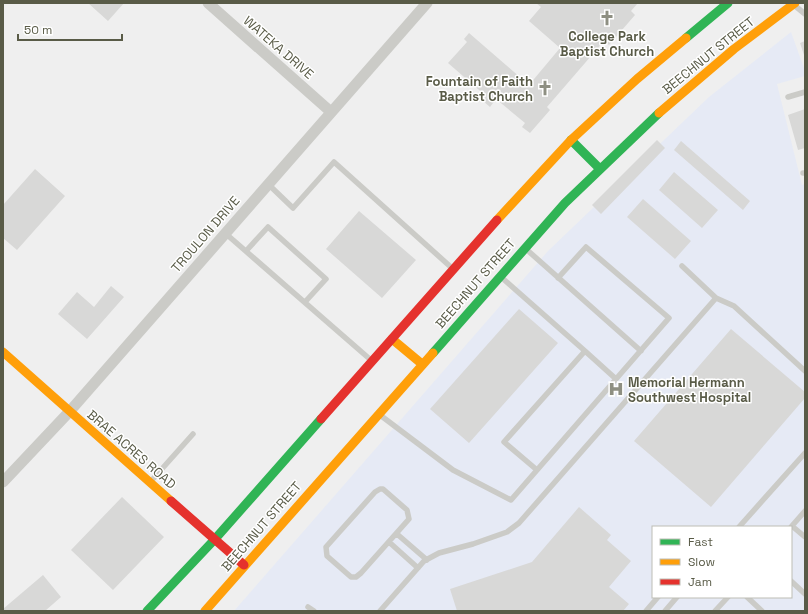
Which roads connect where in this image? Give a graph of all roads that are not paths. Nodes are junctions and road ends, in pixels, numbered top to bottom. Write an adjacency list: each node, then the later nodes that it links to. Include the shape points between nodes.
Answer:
1 (208, 3): 8 (street, WATEKA DRIVE)
2 (427, 3): 8 (street, TROULON DRIVE)
3 (728, 3): 9 (main road, BEECHNUT STREET, via 637,79)
4 (794, 3): 5 (lane); 10 (main road, BEECHNUT STREET, via 684,90)
5 (805, 14)
6 (805, 92): 7 (lane)
7 (788, 97)
8 (331, 112): 11 (street, TROULON DRIVE)
9 (571, 140): 10 (main road); 16 (main road, BEECHNUT STREET)
10 (599, 168): 13 (main road, BEECHNUT STREET)
11 (268, 184): 12 (street, TROULON DRIVE); 16 (lane, via 294,208 334,162)
12 (225, 233): 14 (lane); 29 (street, TROULON DRIVE)
13 (524, 247): 17 (main road, BEECHNUT STREET); 18 (lane)
14 (246, 251): 20 (lane); 20 (lane, via 268,227 326,279)
15 (682, 266): 19 (lane)
16 (453, 269): 21 (main road, BEECHNUT STREET)
17 (499, 276): 22 (lane); 26 (main road, BEECHNUT STREET)
18 (558, 278): 23 (lane); 23 (lane, via 586,247 669,318)
19 (716, 298): 27 (lane, via 734,306); 44 (lane, via 519,523 507,532)
20 (305, 302): 25 (lane)
21 (392, 339): 25 (main road, BEECHNUT STREET); 26 (main road)
22 (585, 350): 28 (lane); 33 (lane, via 504,442)
23 (641, 351): 28 (lane)
24 (3, 352): 29 (main road, BRAE ACRES ROAD)
25 (372, 361): 42 (main road, BEECHNUT STREET)
26 (422, 364): 30 (main road, BEECHNUT STREET)
27 (805, 371)
28 (616, 379): 33 (lane)
29 (70, 411): 34 (street, TROULON DRIVE); 35 (main road, BRAE ACRES ROAD)
30 (378, 414): 33 (lane, via 453,470 511,500); 45 (main road, BEECHNUT STREET)
31 (193, 434): 35 (lane)
32 (805, 452): 37 (lane)
33 (537, 470)
34 (3, 482)
35 (150, 482): 42 (main road, BRAE ACRES ROAD)
36 (805, 511): 38 (lane)
37 (740, 526)
38 (791, 526)
39 (792, 527): 41 (lane)
40 (397, 534): 43 (lane); 43 (lane, via 410,516 407,510 380,489 326,547 327,556 351,577 356,577); 44 (lane)
41 (805, 537)
42 (215, 539): 45 (main road, BRAE ACRES ROAD); 54 (main road, BEECHNUT STREET)
43 (389, 542): 46 (lane)
44 (427, 560): 46 (lane)
45 (244, 566): 55 (main road, BEECHNUT STREET)
46 (418, 568): 57 (lane)
47 (792, 582): 48 (lane)
48 (805, 594)
49 (657, 598): 58 (lane)
50 (676, 598): 59 (lane)
51 (727, 598): 60 (lane)
52 (748, 598): 61 (lane)
53 (308, 607): 56 (lane)
54 (147, 611)
55 (205, 611)
56 (314, 611)
57 (380, 611)
58 (646, 611)
59 (665, 611)
60 (715, 611)
61 (762, 611)

